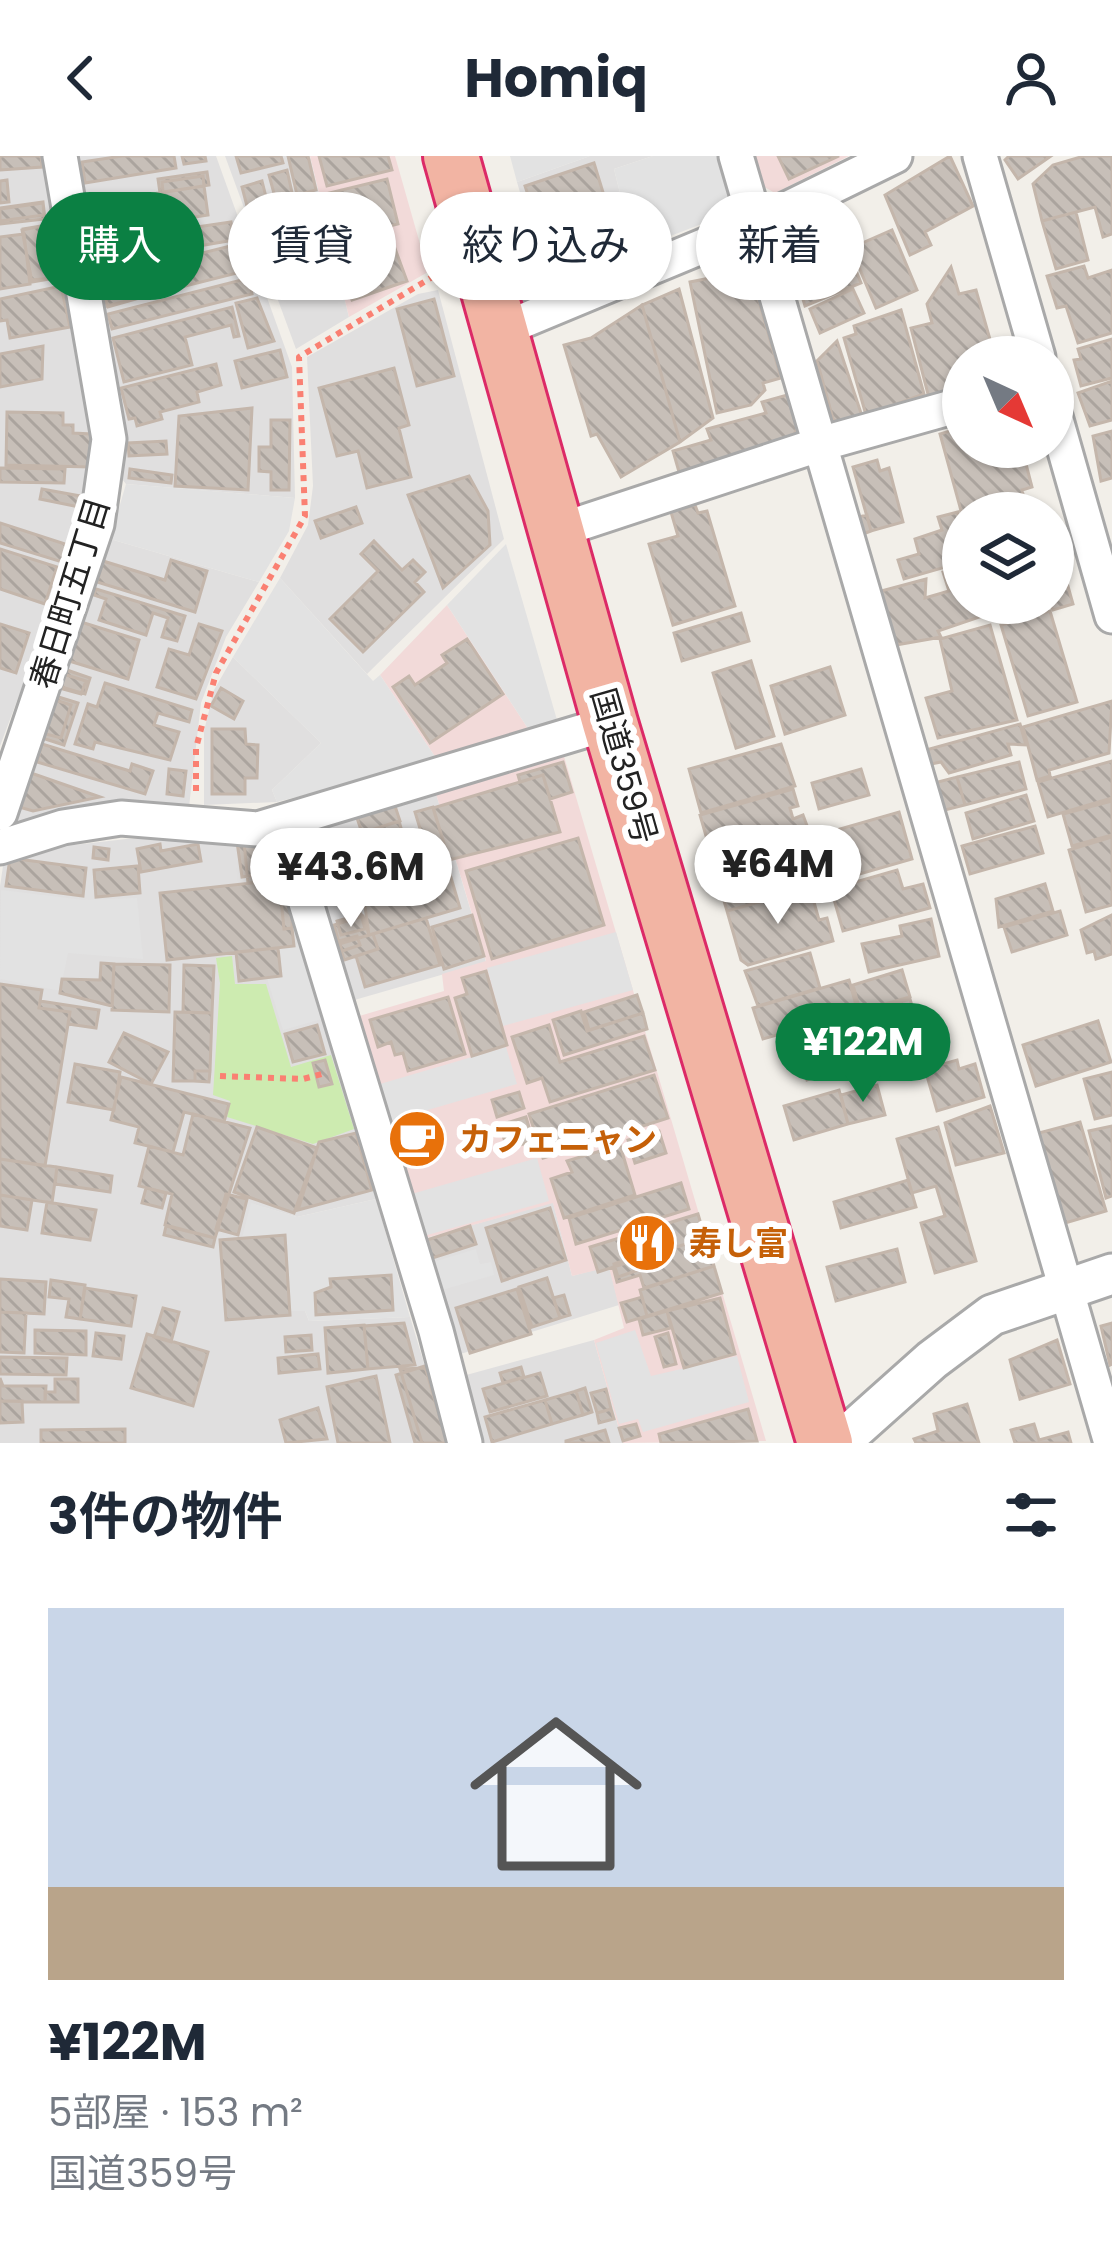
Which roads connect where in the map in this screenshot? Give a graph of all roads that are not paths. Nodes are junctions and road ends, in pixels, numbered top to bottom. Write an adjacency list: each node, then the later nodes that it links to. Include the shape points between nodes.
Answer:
1 (60, 156): 18 (street, 春日町五丁目, via 109,439 97,524)
2 (451, 156): 10 (highway, 国道359号)
3 (736, 156): 6 (street)
4 (895, 156): 7 (street)
5 (980, 156): 11 (street)
6 (747, 192)
7 (821, 192)
8 (696, 249): 10 (street)
9 (780, 300): 13 (street)
10 (501, 330): 15 (highway, 国道359号)
11 (1032, 336)
12 (942, 410): 13 (street)
13 (824, 443): 15 (street); 22 (street)
14 (1070, 468): 16 (street)
15 (560, 530): 17 (highway, 国道359号)
16 (1112, 616)
17 (610, 723): 19 (street); 24 (highway, 国道359号)
18 (0, 813)
19 (282, 824): 20 (street, via 121,818); 23 (street)
20 (0, 847)
21 (1112, 1274): 22 (street)
22 (1069, 1290): 25 (street, via 992,1315); 26 (street)
23 (464, 1443)
24 (826, 1443)
25 (839, 1443)
26 (1111, 1443)

